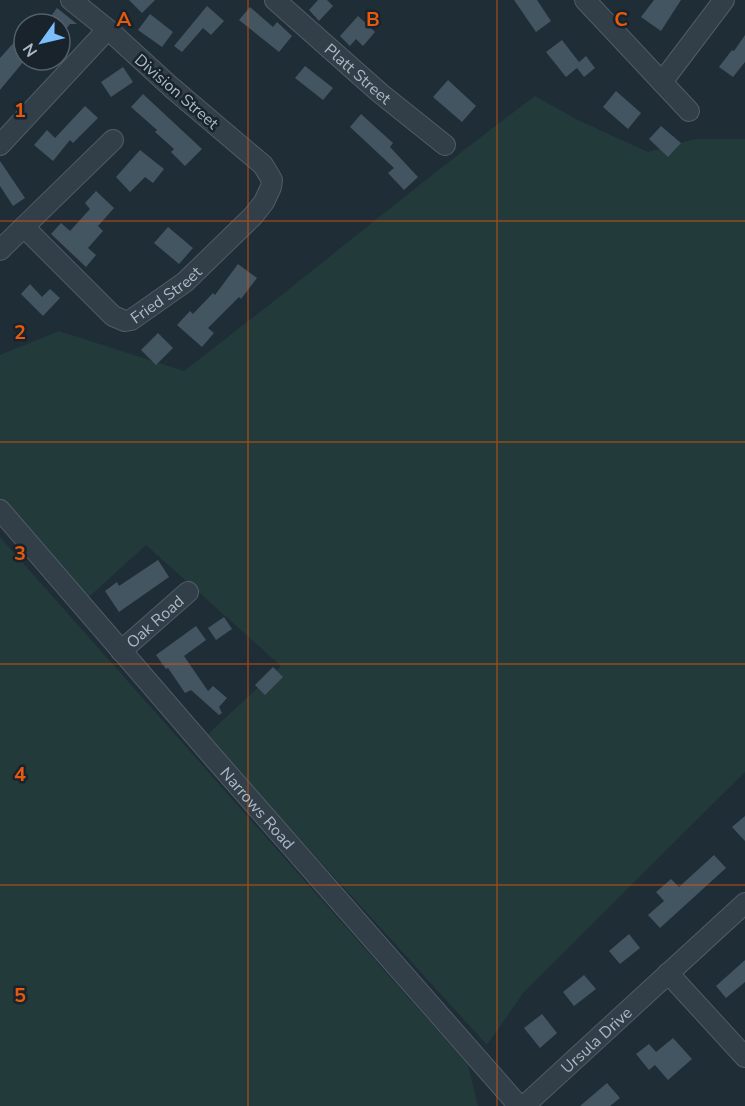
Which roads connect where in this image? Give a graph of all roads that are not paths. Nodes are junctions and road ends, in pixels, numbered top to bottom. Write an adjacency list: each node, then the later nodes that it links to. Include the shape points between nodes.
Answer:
1 (71, 0): 5 (street, Division Street)
2 (275, 0): 10 (street, Platt Street)
3 (585, 0): 6 (street)
4 (724, 0): 6 (street)
5 (107, 30): 9 (street); 11 (street, Division Street, via 263,165 272,180)
6 (662, 82): 7 (street)
7 (689, 111)
8 (113, 140): 12 (street)
9 (0, 145)
10 (445, 145)
11 (269, 189): 12 (street, Fried Street, via 253,216 185,282 125,321 113,316)
12 (24, 227): 13 (street)
13 (0, 250)
14 (0, 510): 16 (street, Narrows Road)
15 (188, 592): 16 (street, Oak Road)
16 (121, 651): 20 (street, Narrows Road)
17 (745, 903): 18 (street, Ursula Drive)
18 (668, 973): 19 (street); 21 (street, Ursula Drive)
19 (745, 1058)
20 (519, 1106)
21 (524, 1106)

